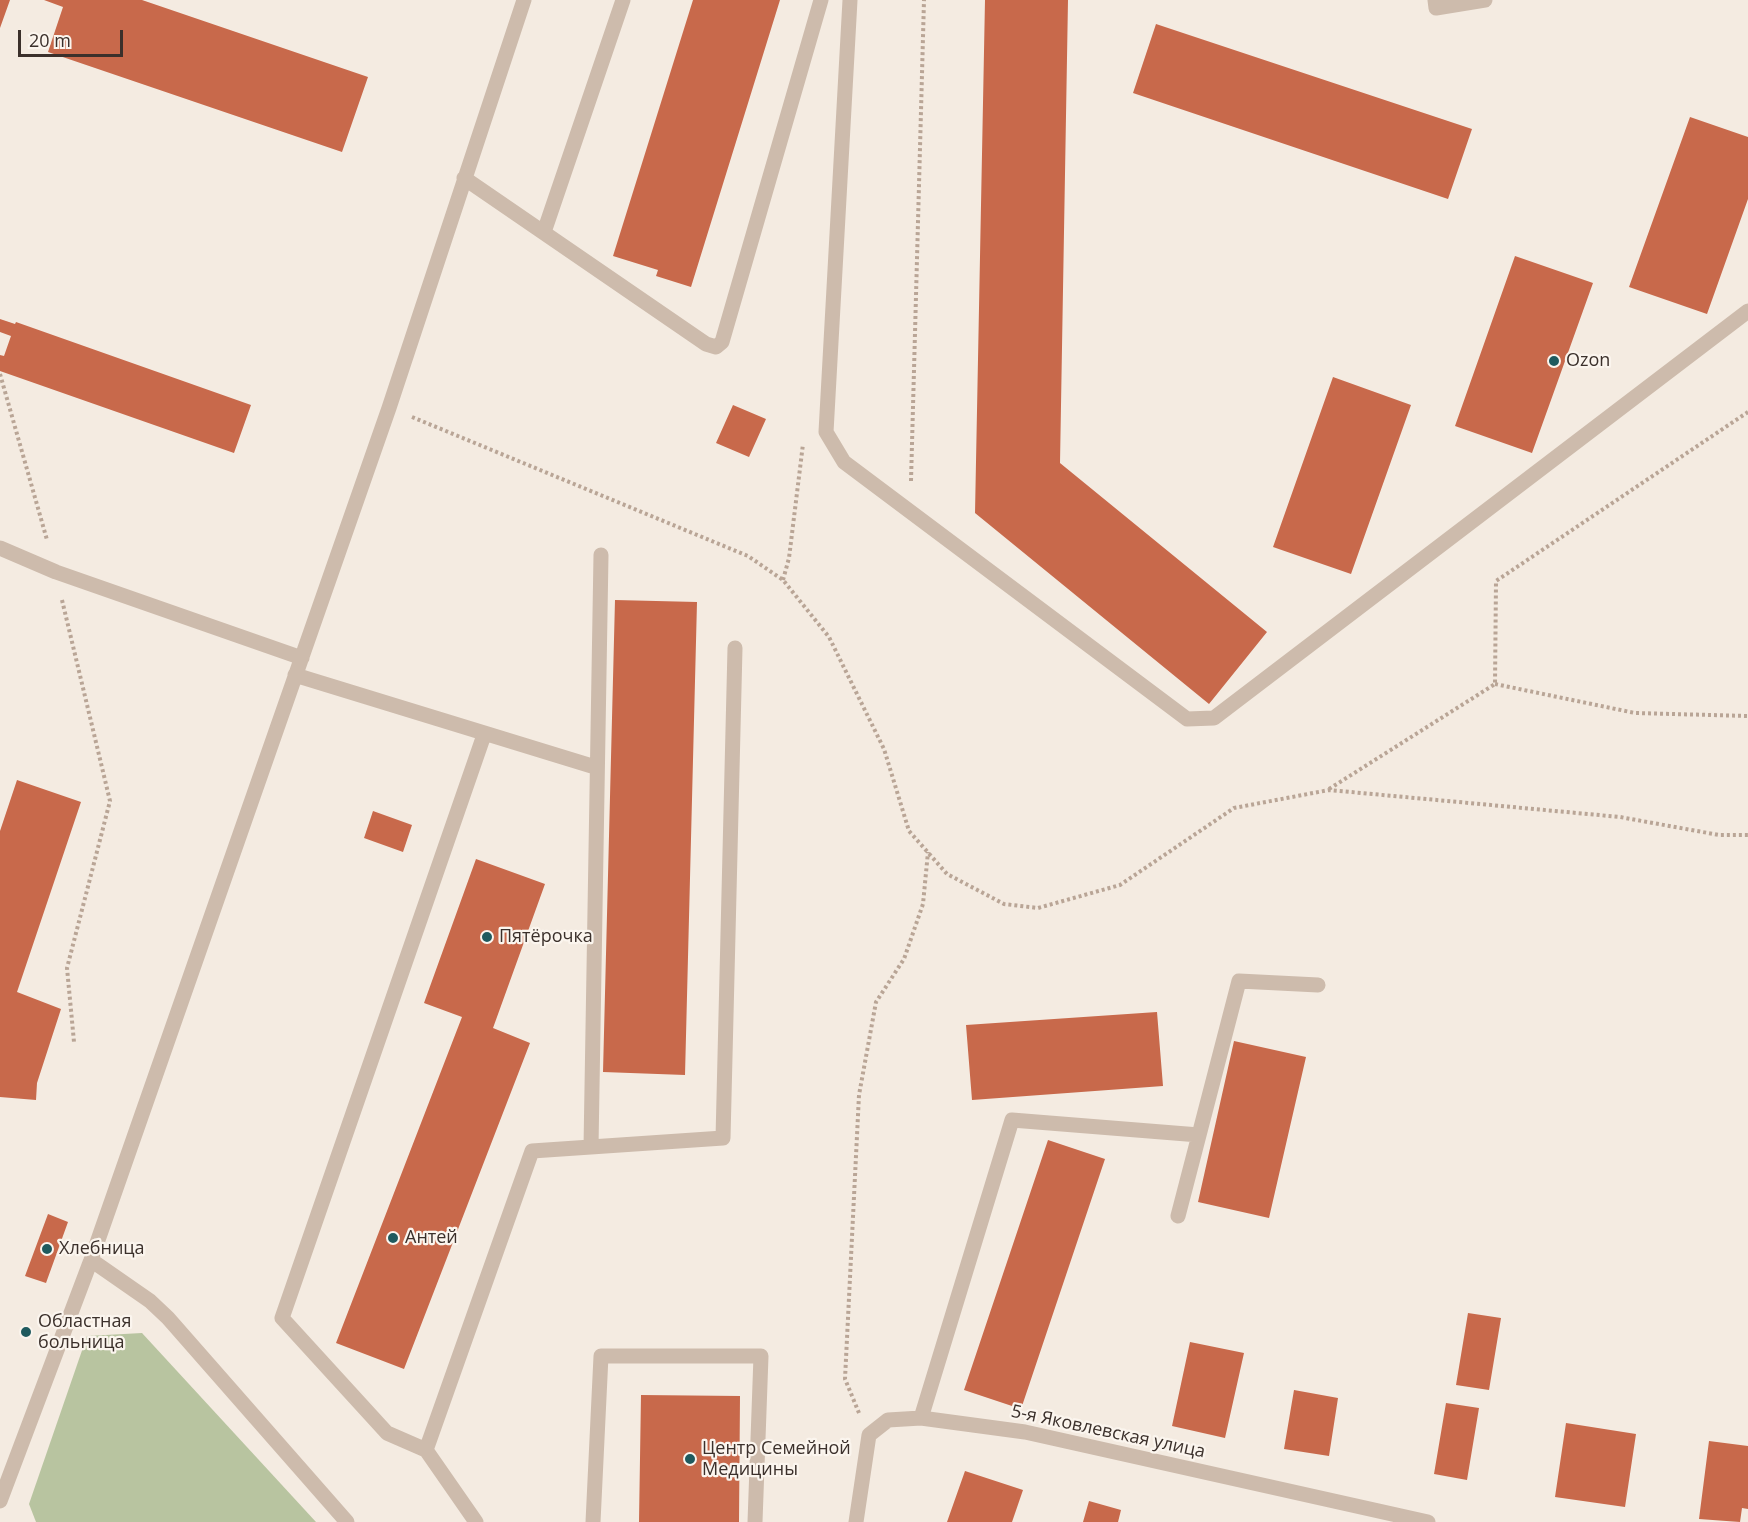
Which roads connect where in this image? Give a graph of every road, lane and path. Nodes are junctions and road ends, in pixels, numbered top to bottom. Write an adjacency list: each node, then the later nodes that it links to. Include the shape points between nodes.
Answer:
1 (524, 0): 8 (street)
2 (622, 0): 9 (street)
3 (821, 0): 9 (street, via 722,342 716,347 706,344)
4 (850, 0): 15 (street, via 826,432 843,462)
5 (924, 0): 15 (path)
6 (1435, 0): 7 (street, via 1436,8)
7 (1485, 0)
8 (464, 178): 9 (street); 12 (street)
9 (544, 232)
10 (1748, 311): 15 (street, via 1214,718 1187,719)
11 (0, 374): 18 (path)
12 (389, 408): 19 (path, via 748,556); 21 (street)
13 (1748, 412): 23 (path, via 1496,581)
14 (804, 438): 19 (path)
15 (910, 512)
16 (0, 548): 18 (street)
17 (601, 555): 26 (street)
18 (56, 572): 21 (street); 31 (path, via 110,801 67,968)
19 (783, 580): 29 (path, via 829,638 884,749 909,831)
20 (735, 648): 33 (street, via 723,1138)
21 (302, 658): 22 (street)
22 (296, 675): 25 (street); 35 (street)
23 (1495, 684): 24 (path, via 1635,713); 27 (path)
24 (1748, 716)
25 (484, 735): 26 (street); 38 (street, via 282,1318 387,1433)
26 (595, 767): 33 (street)
27 (1329, 790): 28 (path, via 1620,817 1719,835); 29 (path, via 1234,808 1120,885 1038,908 1004,904 947,874)
28 (1748, 835)
29 (928, 852): 37 (path, via 923,904 904,959 876,1002 859,1095 844,1379)
30 (1318, 985): 32 (street, via 1239,981)
31 (74, 1042)
32 (1199, 1135): 34 (street); 36 (street, via 1012,1120)
33 (591, 1147): 38 (street, via 532,1151)
34 (1178, 1216)
35 (91, 1260): 39 (street); 40 (street, via 168,1318)
36 (921, 1418): 37 (street, 5-я Яковлевская улица, via 888,1420); 45 (street, 5-я Яковлевская улица, via 1025,1432)
37 (869, 1435): 44 (street)
38 (426, 1450): 41 (street)
39 (0, 1501)
40 (347, 1522)
41 (476, 1522)
42 (593, 1522): 43 (street, via 601,1356 761,1356)
43 (755, 1522)
44 (856, 1522)
45 (1428, 1522)

